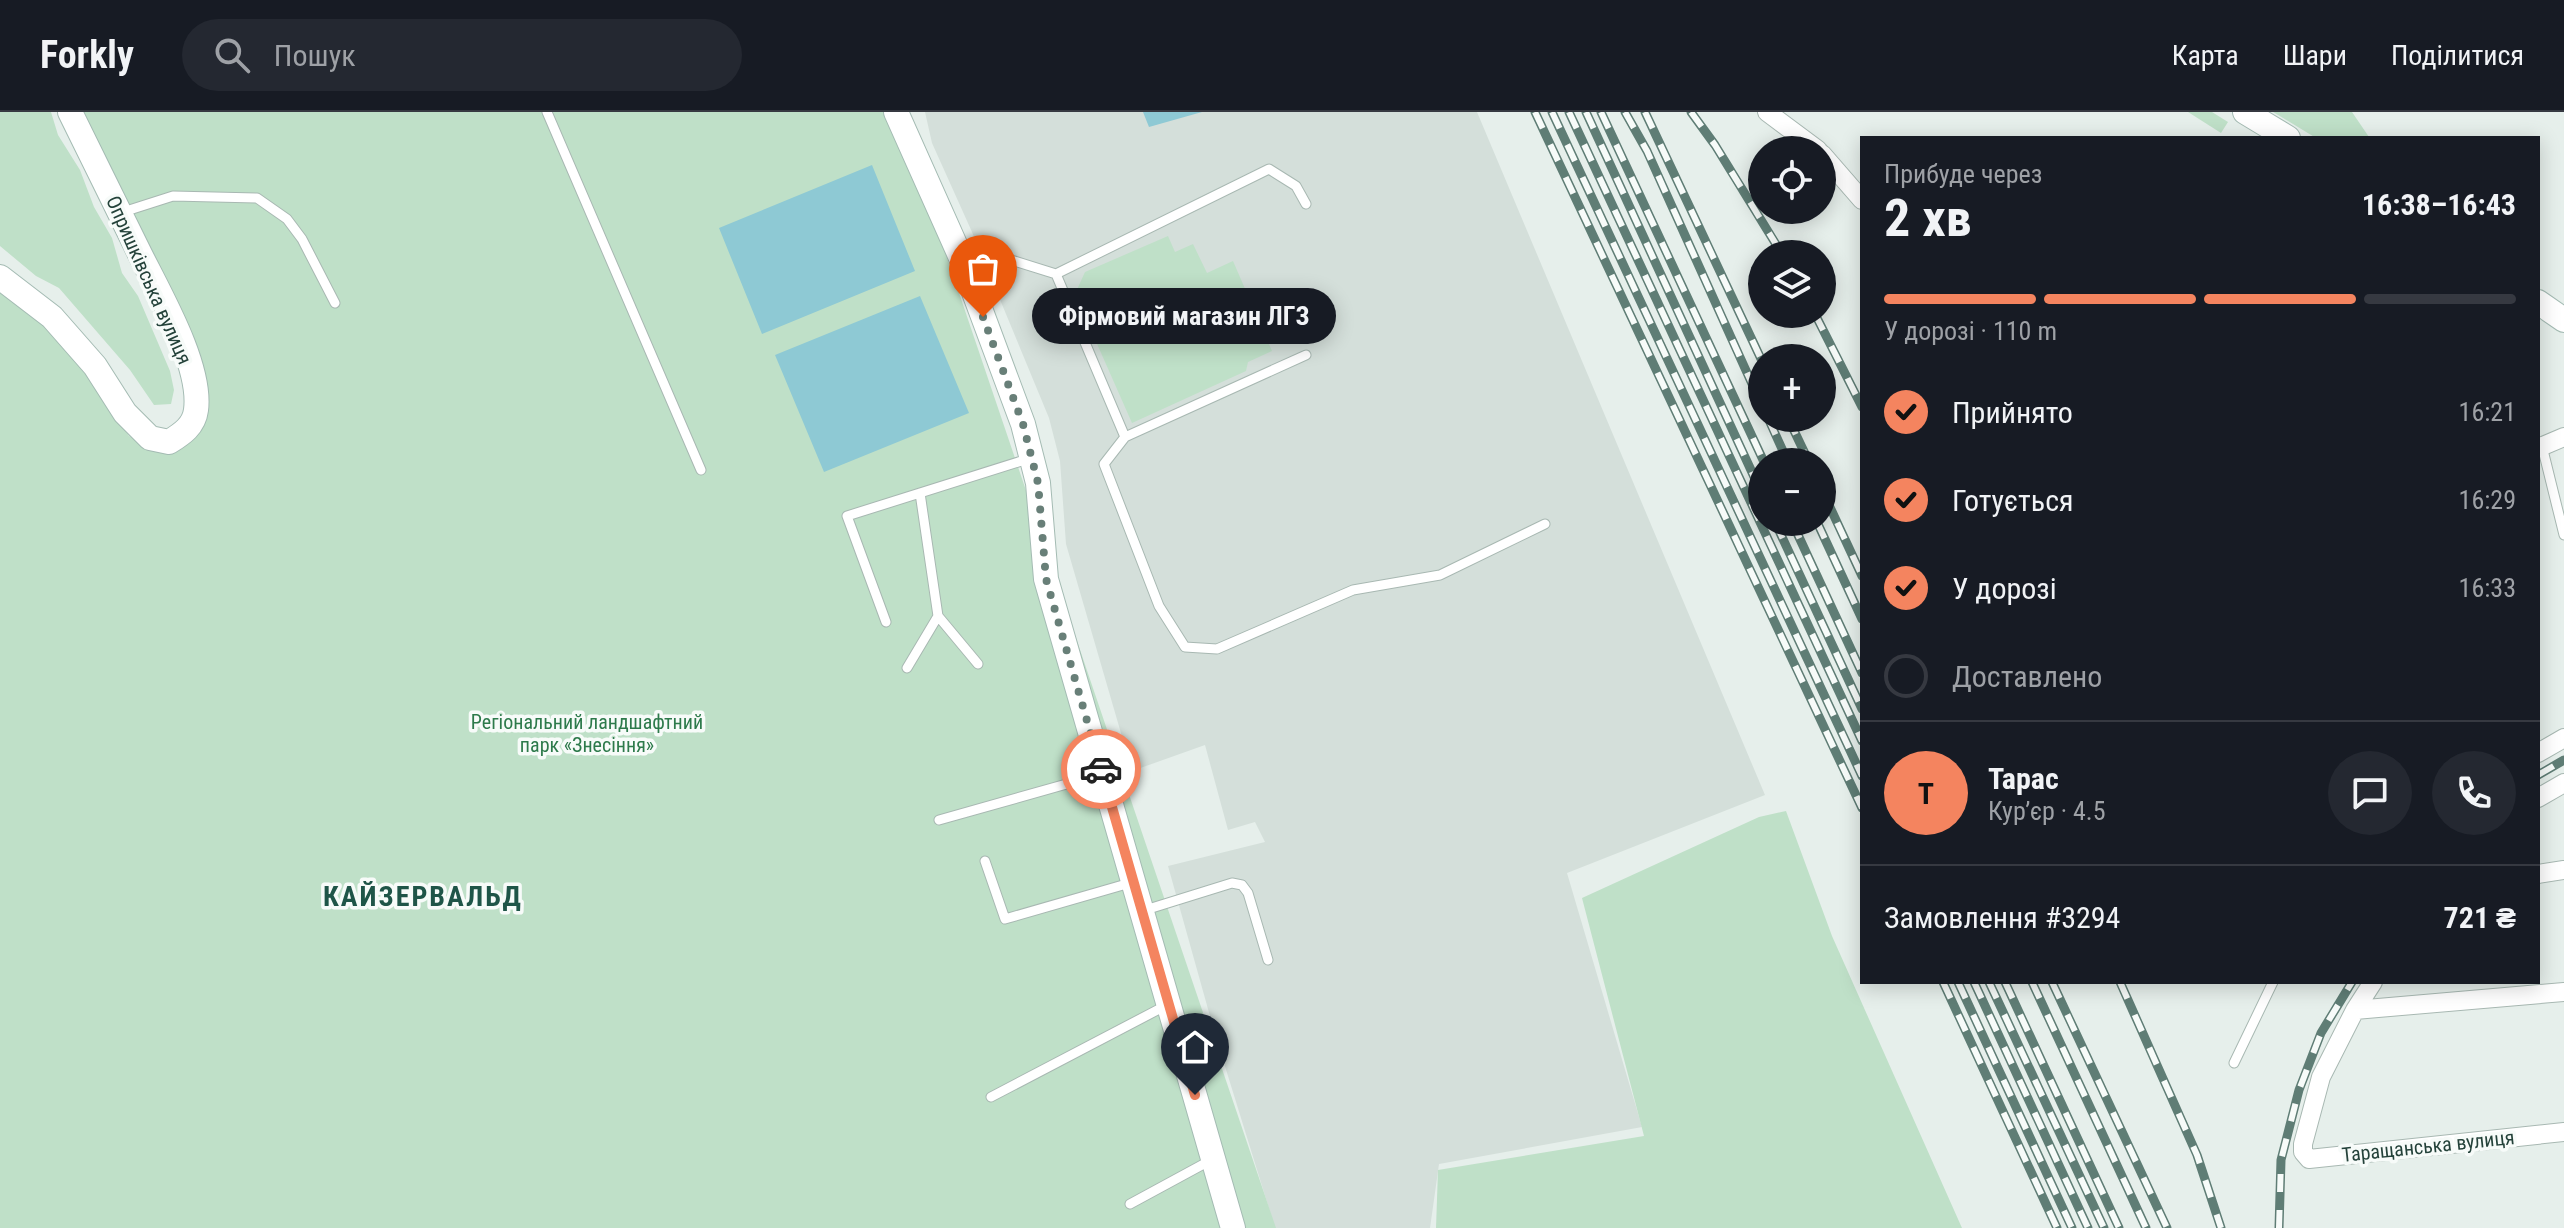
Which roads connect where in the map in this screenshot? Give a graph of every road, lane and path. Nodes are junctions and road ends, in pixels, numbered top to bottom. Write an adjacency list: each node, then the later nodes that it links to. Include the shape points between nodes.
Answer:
1 (70, 112): 11 (street, Опришківська вулиця)
2 (547, 112): 23 (lane)
3 (896, 112): 12 (street)
4 (1767, 112): 6 (street)
5 (2245, 112): 7 (street)
6 (1799, 136)
7 (2285, 136)
8 (1836, 170): 9 (street)
9 (1860, 198)
10 (1306, 204): 13 (lane, via 1296,186 1269,169)
11 (120, 213): 14 (street, Опришківська вулиця, via 179,335 196,388 194,420 169,442 150,438 52,317); 15 (lane, via 173,196 257,198 287,219 302,239)
12 (953, 242): 13 (lane); 22 (street, via 1023,424)
13 (1056, 274): 19 (lane)
14 (0, 277)
15 (335, 303)
16 (2540, 303): 17 (street)
17 (2564, 320)
18 (1306, 355): 19 (lane)
19 (1125, 437): 25 (lane, via 1104,464 1159,606 1185,647 1217,649 1353,590 1440,575)
20 (2564, 437): 21 (street)
21 (2540, 447): 26 (lane)
22 (1031, 458): 24 (lane); 33 (street, via 1046,579)
23 (701, 470)
24 (920, 493): 27 (lane); 28 (lane, via 847,516)
25 (1545, 524)
26 (2564, 535)
27 (938, 616): 29 (lane); 30 (lane)
28 (886, 622)
29 (978, 664)
30 (907, 668)
31 (2564, 738): 32 (street)
32 (2540, 752)
33 (1102, 774): 36 (lane); 40 (street)
34 (2564, 783): 35 (street)
35 (2540, 797)
36 (939, 820)
37 (985, 861): 40 (lane, via 1005,919)
38 (2564, 870): 39 (street)
39 (2540, 874)
40 (1133, 882): 41 (street)
41 (1142, 911): 42 (lane, via 1232,883 1242,885); 46 (street)
42 (1268, 960)
43 (2272, 984): 48 (lane)
44 (2372, 984): 47 (street)
45 (2564, 992): 47 (street)
46 (1168, 1005): 49 (lane); 51 (street)
47 (2355, 1010): 50 (street, Таращанська вулиця, via 2321,1077 2303,1144 2309,1159)
48 (2234, 1063)
49 (991, 1097)
50 (2564, 1132)
51 (1213, 1159): 52 (lane); 53 (street)
52 (1130, 1204)
53 (1233, 1228)

